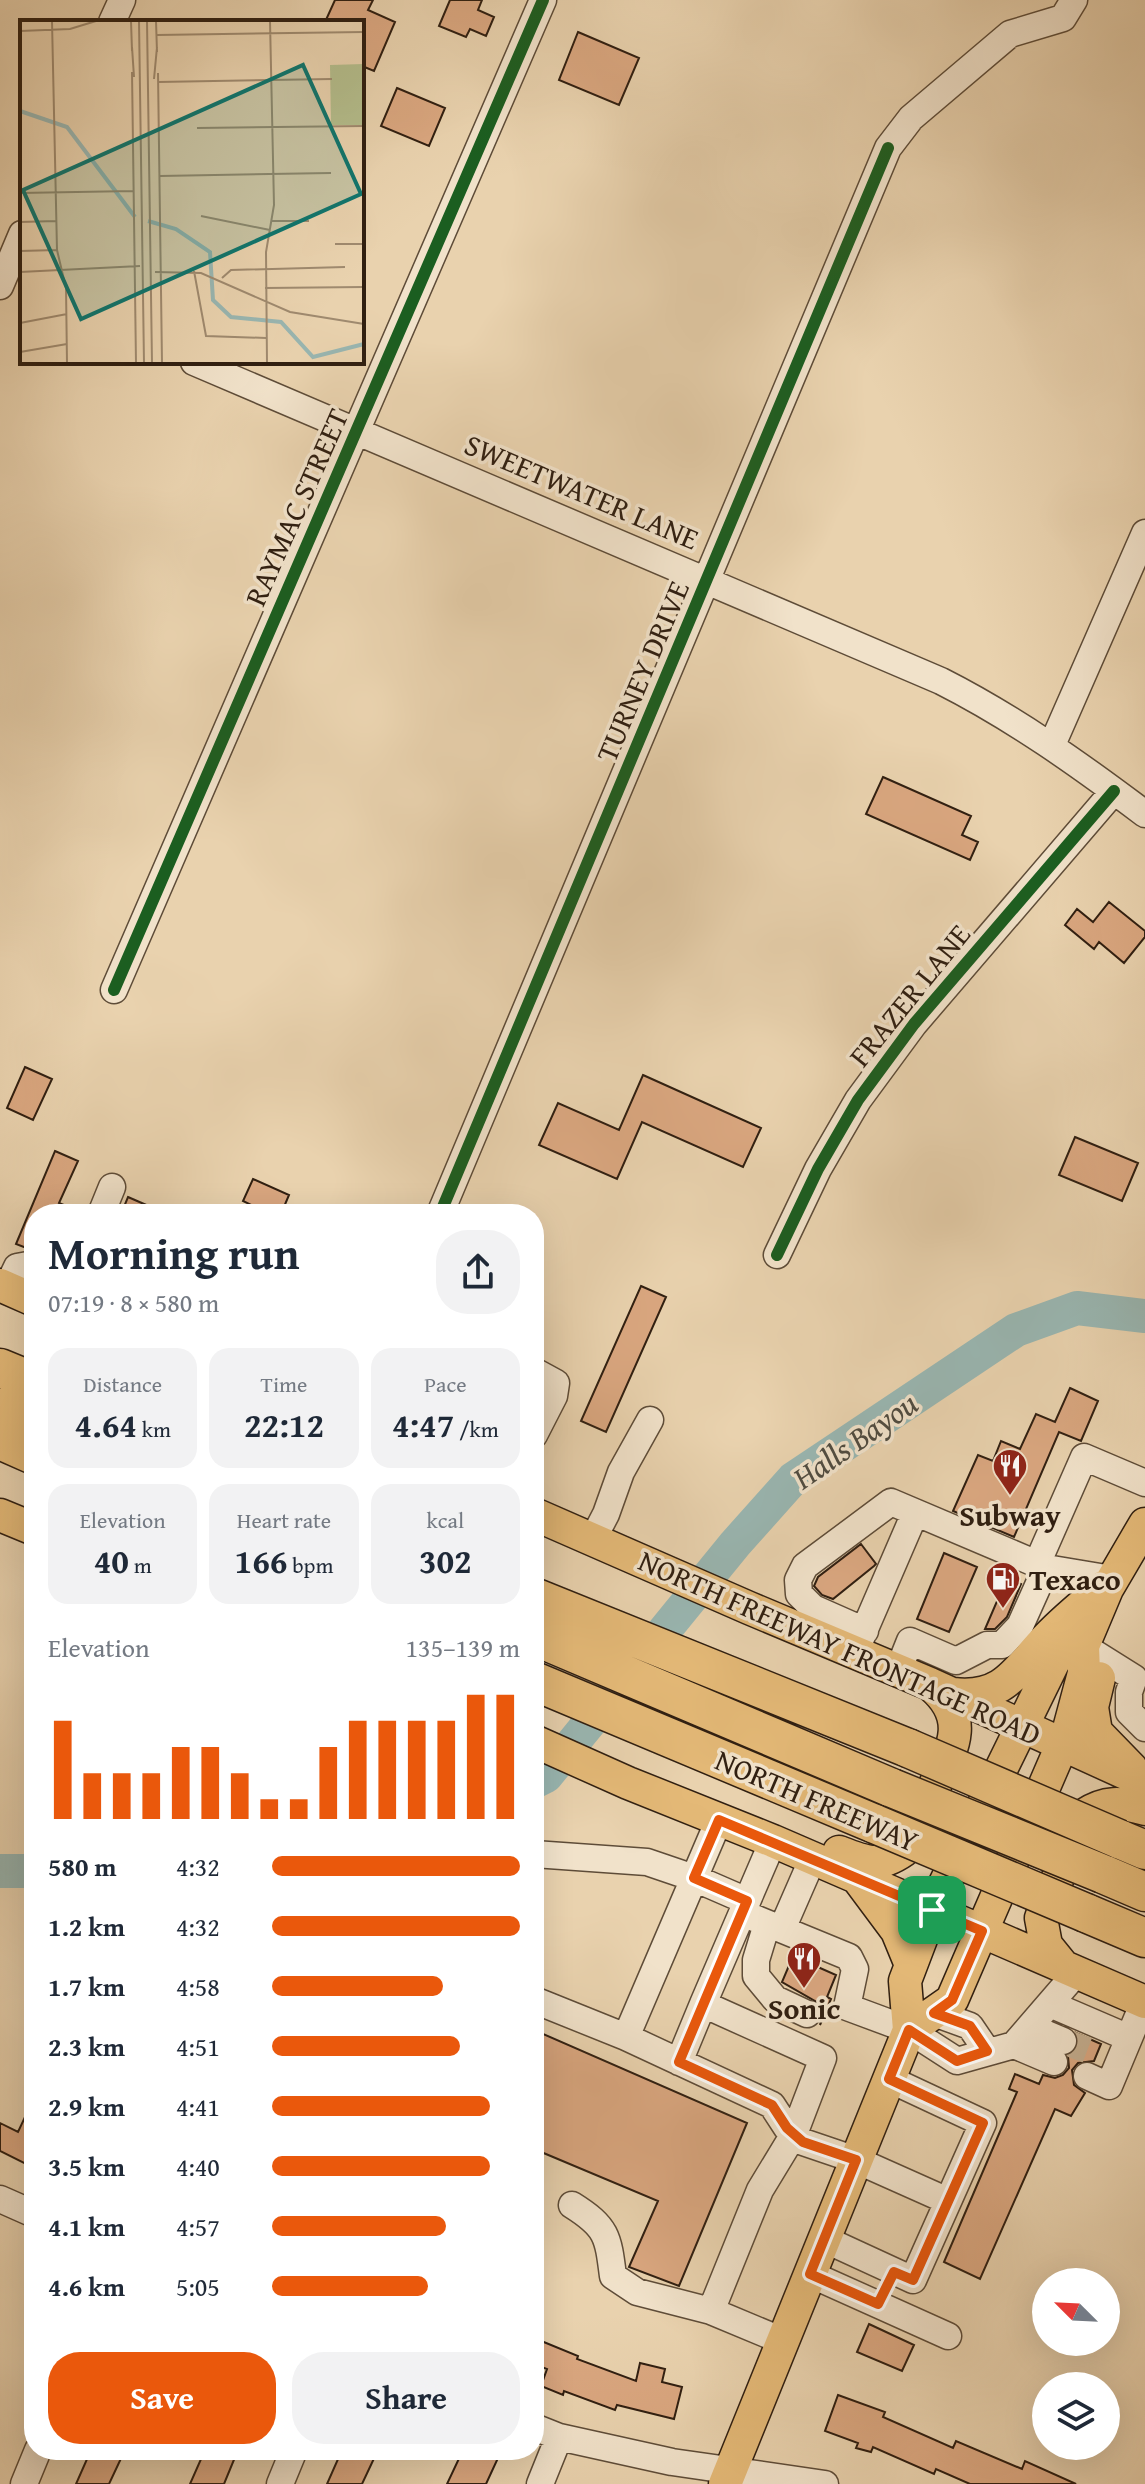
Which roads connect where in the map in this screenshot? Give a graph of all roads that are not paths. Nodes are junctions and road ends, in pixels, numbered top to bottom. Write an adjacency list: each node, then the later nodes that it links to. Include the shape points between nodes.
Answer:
1 (122, 0): 4 (street)
2 (543, 0): 8 (street, RAYMAC STREET)
3 (1074, 0): 10 (street, TURNEY DRIVE, via 1063,18 1010,34 911,118 888,148)
4 (113, 20)
5 (20, 240): 6 (street)
6 (6, 285)
7 (199, 364): 8 (street, SWEETWATER LANE)
8 (358, 431): 10 (street, SWEETWATER LANE); 14 (street, RAYMAC STREET)
9 (1145, 533): 11 (street)
10 (709, 580): 11 (street, SWEETWATER LANE, via 941,681); 17 (street, TURNEY DRIVE)
11 (1052, 745): 12 (street, SWEETWATER LANE)
12 (1114, 791): 13 (street, SWEETWATER LANE); 18 (street, FRAZER LANE, via 914,1024 858,1100)
13 (1145, 814)
14 (114, 990)
15 (112, 1187): 16 (street)
16 (105, 1204)
17 (444, 1204)
18 (777, 1255)
19 (24, 1266): 20 (street, via 17,1267)
20 (14, 1291)
21 (0, 1368): 23 (highway)
22 (544, 1376): 25 (street, via 556,1383)
23 (24, 1378)
24 (0, 1408): 26 (highway)
25 (544, 1416)
26 (24, 1418)
27 (650, 1420): 36 (street)
28 (0, 1440): 29 (highway)
29 (24, 1451)
30 (1145, 1483): 37 (street, via 1084,1457)
31 (915, 1513): 37 (street); 42 (street); 42 (street, via 891,1502 805,1566 798,1580 799,1594)
32 (0, 1515): 35 (main road)
33 (544, 1518): 36 (main road, NORTH FREEWAY FRONTAGE ROAD)
34 (1145, 1524): 38 (main road)
35 (24, 1525)
36 (593, 1539): 42 (main road, NORTH FREEWAY FRONTAGE ROAD, via 749,1608)
37 (1042, 1566): 38 (street); 41 (street)
38 (1107, 1589): 41 (main road); 43 (main road)
39 (544, 1614): 56 (highway, NORTH FREEWAY, bridge, via 705,1666)
40 (544, 1615): 61 (highway, NORTH FREEWAY, bridge, via 677,1696)
41 (1034, 1631): 43 (street); 44 (street, via 956,1661 910,1641); 47 (main road, via 1010,1681 981,1694)
42 (860, 1642): 44 (main road, NORTH FREEWAY FRONTAGE ROAD)
43 (1091, 1651): 45 (street); 48 (main road, via 1056,1657); 51 (main road); 53 (main road, via 1098,1685 1092,1707 1096,1732 1129,1764)
44 (898, 1671): 47 (main road, NORTH FREEWAY FRONTAGE ROAD)
45 (1140, 1677): 49 (street, via 1129,1692 1129,1712)
46 (544, 1685): 66 (highway, NORTH FREEWAY, bridge)
47 (940, 1689): 48 (main road, NORTH FREEWAY FRONTAGE ROAD); 52 (main road, via 954,1719 953,1748 904,1850 890,1860 857,1859 740,1809)
48 (1021, 1726): 51 (main road, NORTH FREEWAY FRONTAGE ROAD); 63 (main road)
49 (1145, 1728)
50 (544, 1745): 52 (main road)
51 (1062, 1746): 53 (main road, NORTH FREEWAY FRONTAGE ROAD); 64 (main road)
52 (628, 1783): 54 (main road)
53 (1143, 1790): 68 (main road, via 1084,1815 1041,1918 1046,1945)
54 (719, 1820): 55 (main road); 59 (street)
55 (773, 1841): 58 (main road); 62 (street)
56 (1132, 1845)
57 (544, 1855): 59 (street, via 647,1862)
58 (813, 1858): 60 (main road); 65 (street)
59 (694, 1878): 62 (street); 76 (street)
60 (857, 1878): 63 (main road); 67 (main road, via 897,1931)
61 (1145, 1892)
62 (744, 1907): 65 (street); 71 (street)
63 (932, 1910): 64 (main road); 67 (main road)
64 (982, 1931): 68 (main road); 74 (main road, via 952,2000)
65 (770, 1932): 73 (street, via 849,1957 855,1969); 73 (street, via 756,1976 765,1990 815,2016 839,2018)
66 (1145, 1938)
67 (911, 1965): 74 (main road, via 905,1981)
68 (1070, 1969): 69 (main road); 72 (street)
69 (1145, 2002): 77 (street)
70 (544, 2004): 76 (street)
71 (703, 2004): 79 (street); 82 (street, via 823,2058)
72 (1050, 2004): 75 (street); 77 (street)
73 (847, 2007): 74 (street)
74 (921, 2021): 75 (street, via 957,2061); 81 (main road)
75 (1022, 2036): 78 (street)
76 (626, 2037): 79 (street)
77 (1129, 2038): 80 (street)
78 (1059, 2051)
79 (679, 2062): 82 (street, via 772,2105)
80 (1101, 2065)
81 (889, 2079): 83 (main road); 85 (street, via 983,2123)
82 (794, 2134): 83 (street); 92 (street, via 760,2190)
83 (856, 2160): 85 (street); 88 (main road)
84 (0, 2199): 87 (street)
85 (948, 2201): 89 (street, via 913,2280)
86 (572, 2205): 92 (street, via 597,2221 610,2248 613,2276 637,2292)
87 (24, 2210)
88 (824, 2239): 89 (street); 90 (main road)
89 (894, 2272): 91 (street)
90 (810, 2274): 91 (street); 94 (main road)
91 (878, 2304): 93 (street)
92 (711, 2311): 94 (street)
93 (948, 2336)
94 (783, 2341): 99 (main road)
95 (544, 2431): 96 (street)
96 (559, 2437): 99 (street); 102 (street)
97 (34, 2460): 100 (street)
98 (290, 2460): 101 (street)
99 (728, 2477): 103 (street)
100 (24, 2484)
101 (280, 2484)
102 (540, 2484)
103 (825, 2484)

